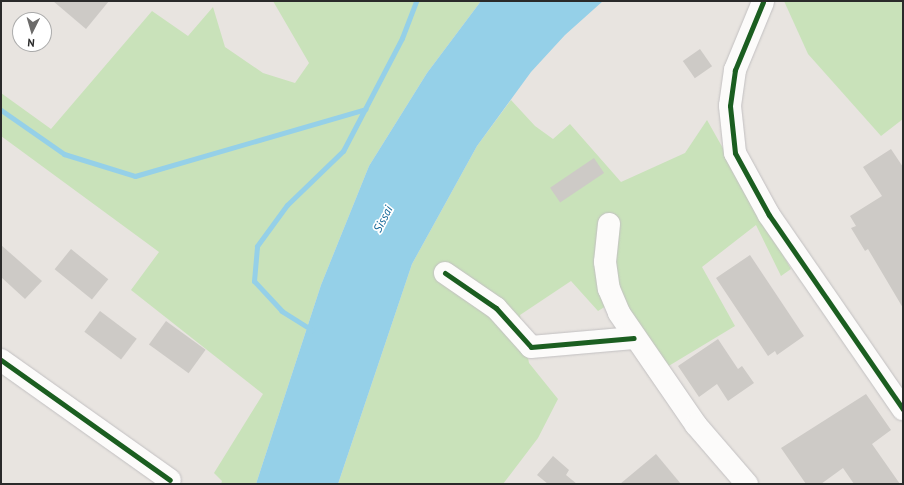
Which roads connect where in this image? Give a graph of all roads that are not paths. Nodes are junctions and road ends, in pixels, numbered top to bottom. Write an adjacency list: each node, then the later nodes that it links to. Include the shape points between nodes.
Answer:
1 (763, 2): 6 (street, via 735,70 730,106 735,152 769,215)
2 (609, 224): 4 (street, via 605,262 609,289)
3 (445, 273): 4 (street, via 496,308 531,348)
4 (634, 338): 8 (street, via 696,425)
5 (1, 360): 7 (street)
6 (903, 409)
7 (170, 480)
8 (747, 484)

